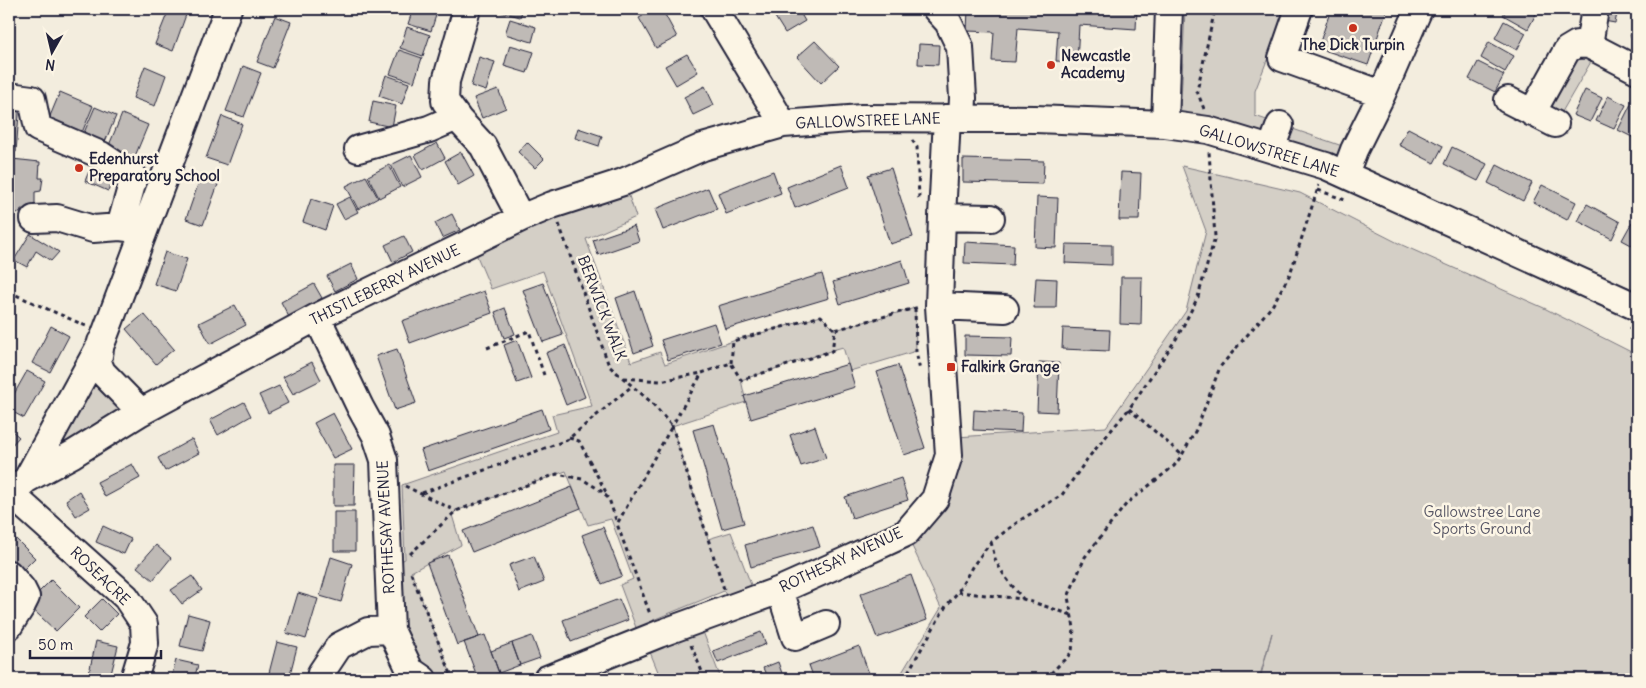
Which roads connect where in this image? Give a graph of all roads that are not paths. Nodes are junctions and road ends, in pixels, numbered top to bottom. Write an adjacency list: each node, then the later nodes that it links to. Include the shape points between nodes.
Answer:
1 (228, 9): 26 (street)
2 (467, 9): 14 (street, via 446,81 445,101)
3 (714, 9): 16 (street)
4 (936, 9): 15 (street, ROTHESAY AVENUE, via 948,22 960,47 963,98)
5 (1169, 9): 17 (street)
6 (1299, 9): 11 (street, via 1282,58)
7 (1419, 9): 11 (street)
8 (1595, 9): 9 (street)
9 (1589, 45): 10 (street); 13 (street, via 1577,44 1567,50 1544,118)
10 (1637, 70)
11 (1382, 94): 21 (street, via 1354,150)
12 (9, 96): 26 (street, via 32,99 38,128 102,155 134,177)
13 (1508, 100)
14 (457, 117): 20 (street, via 429,129); 23 (street, via 483,146)
15 (955, 118): 16 (street, GALLOWSTREE LANE, via 862,118); 17 (street, GALLOWSTREE LANE); 22 (street, ROTHESAY AVENUE)
16 (783, 124): 23 (street, THISTLEBERRY AVENUE, via 703,147 623,182)
17 (1165, 124): 19 (street, GALLOWSTREE LANE, via 1208,130)
18 (1280, 125): 19 (street)
19 (1271, 149): 21 (street, GALLOWSTREE LANE)
20 (358, 150)
21 (1335, 170): 28 (street, GALLOWSTREE LANE)
22 (942, 217): 24 (street); 27 (street, ROTHESAY AVENUE)
23 (521, 218): 30 (street, THISTLEBERRY AVENUE)
24 (991, 218)
25 (34, 219): 26 (street, via 57,218 93,229)
26 (132, 228): 31 (street)
27 (939, 303): 29 (street); 35 (street, ROTHESAY AVENUE, via 949,455 935,499 906,532)
28 (1637, 307)
29 (1005, 309)
30 (317, 317): 32 (street, THISTLEBERRY AVENUE); 38 (street, ROTHESAY AVENUE, via 376,436 384,460 384,481 400,570)
31 (103, 338): 32 (street, via 98,362 102,372); 33 (street)
32 (141, 412): 33 (street, THISTLEBERRY AVENUE)
33 (15, 489): 39 (street, ROSEACRE, via 126,597 144,624 145,643)
34 (9, 574): 37 (street, via 26,597)
35 (780, 590): 36 (street, via 795,637); 42 (street, ROTHESAY AVENUE)
36 (826, 624)
37 (9, 626)
38 (391, 630): 40 (street, via 368,631 339,646); 41 (street, ROTHESAY AVENUE, via 410,670)
39 (134, 679)
40 (320, 679)
41 (423, 679)
42 (547, 679)

